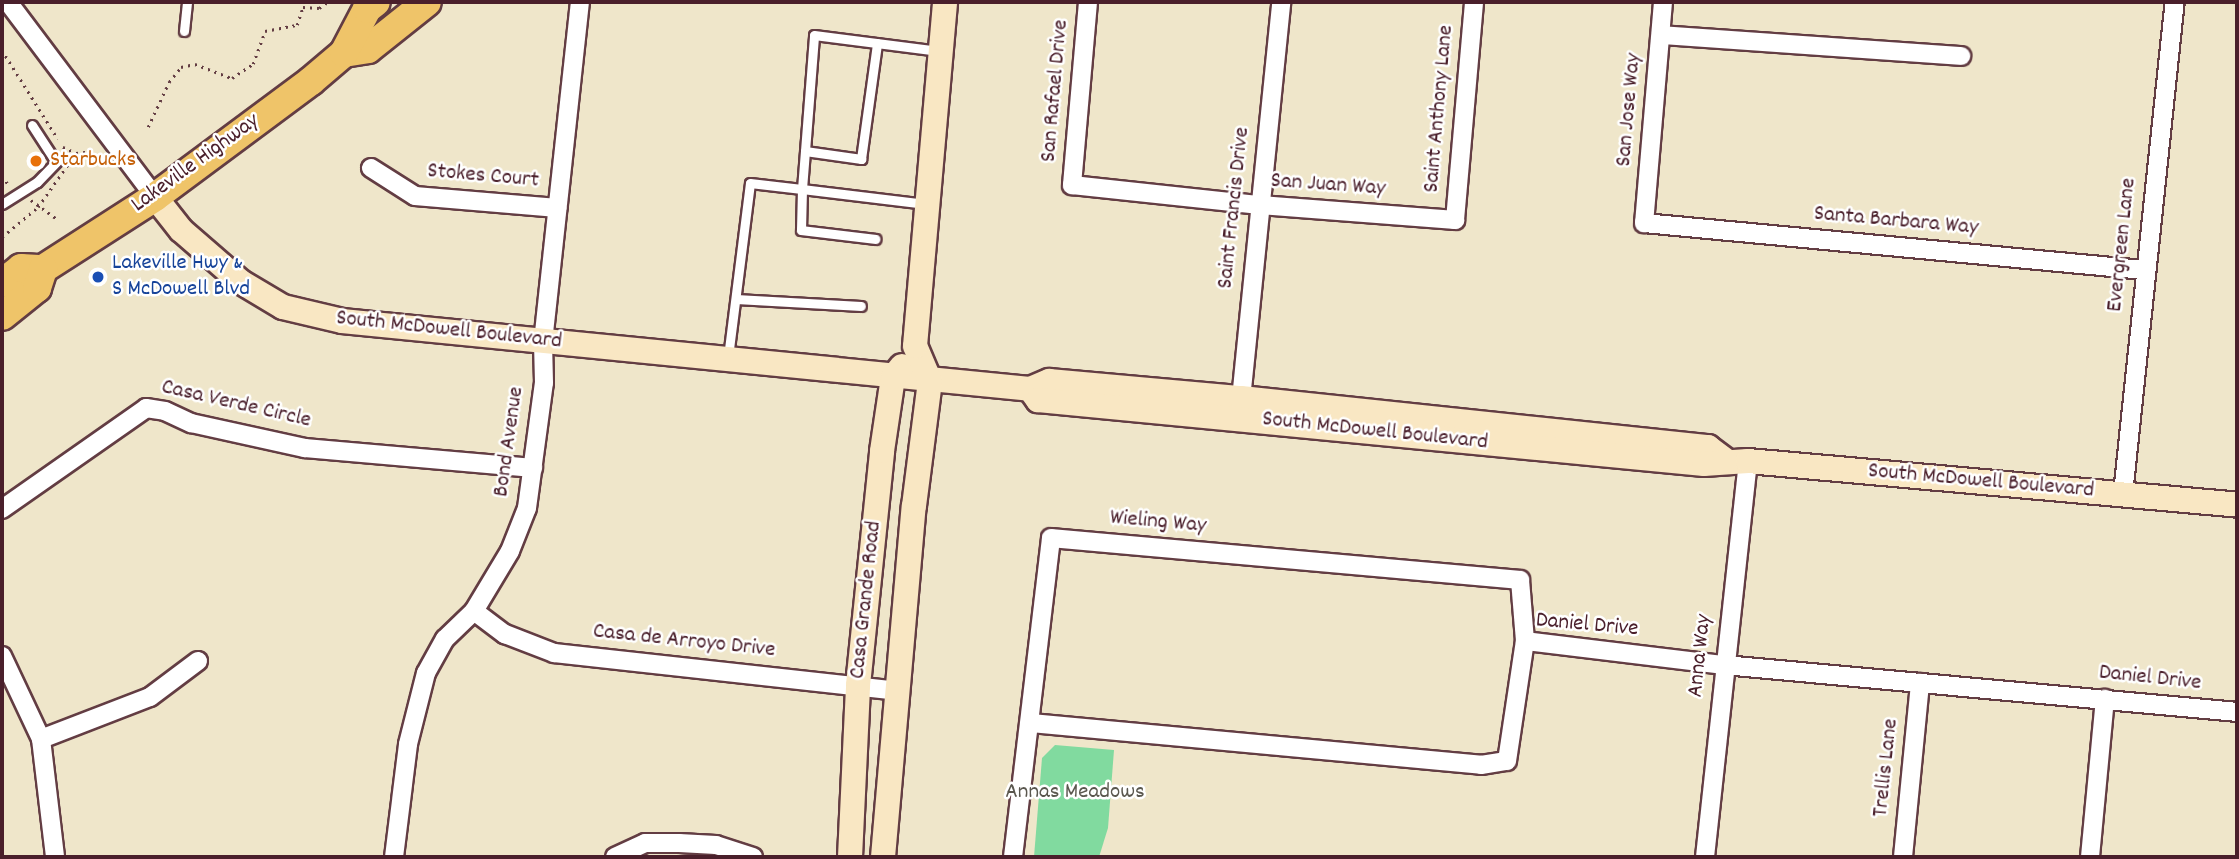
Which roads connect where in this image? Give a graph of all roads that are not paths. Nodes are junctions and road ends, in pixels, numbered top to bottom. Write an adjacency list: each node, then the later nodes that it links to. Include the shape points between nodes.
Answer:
1 (8, 2): 23 (street, South McDowell Boulevard)
2 (187, 2): 12 (lane)
3 (376, 2): 16 (main road, Lakeville Highway, via 366,9)
4 (427, 2): 16 (main road, Lakeville Highway, via 368,49)
5 (580, 2): 27 (street, Bond Avenue)
6 (945, 2): 15 (main road)
7 (1088, 2): 21 (street, San Rafael Drive)
8 (1281, 2): 26 (street, Saint Francis Drive)
9 (1474, 2): 28 (street, Saint Anthony Lane)
10 (1663, 2): 13 (street, San Jose Way)
11 (2175, 2): 32 (street, Evergreen Lane)
12 (184, 31)
13 (1661, 35): 17 (street); 29 (street, San Jose Way)
14 (877, 43): 15 (lane); 19 (lane, via 860,159); 19 (lane, via 814,35)
15 (941, 51): 25 (main road)
16 (344, 54): 23 (main road, Lakeville Highway)
17 (1961, 56)
18 (32, 125): 24 (lane, via 55,162 37,181)
19 (805, 151): 22 (lane)
20 (370, 168): 27 (street, Stokes Court, via 415,195)
21 (1072, 184): 26 (street, San Juan Way)
22 (802, 189): 25 (lane); 30 (lane, via 801,230); 34 (lane, via 750,183)
23 (155, 197): 31 (main road, Lakeville Highway); 37 (main road, South McDowell Boulevard, via 181,230 214,260 283,307 342,321)
24 (2, 204)
25 (927, 205): 38 (main road)
26 (1259, 205): 28 (street, San Juan Way); 42 (street, Saint Francis Drive)
27 (558, 208): 37 (street, Bond Avenue)
28 (1455, 220)
29 (1644, 223): 32 (street, Santa Barbara Way)
30 (875, 239)
31 (43, 269): 33 (main road, Lakeville Highway, via 21,268); 36 (main road, Lakeville Highway, via 37,288)
32 (2144, 270): 45 (street, Evergreen Lane)
33 (2, 283)
34 (736, 299): 35 (lane); 39 (lane)
35 (861, 306)
36 (2, 316)
37 (544, 342): 39 (main road, South McDowell Boulevard); 44 (street, Bond Avenue, via 544,383)
38 (915, 352): 40 (main road); 41 (main road)
39 (727, 359): 40 (main road, South McDowell Boulevard)
40 (893, 377): 41 (main road, South McDowell Boulevard); 54 (main road, Casa Grande Road)
41 (930, 381): 42 (main road, South McDowell Boulevard, via 1030,389 1038,400); 55 (main road, Casa Grande Road)
42 (1240, 408): 43 (main road, South McDowell Boulevard, via 1704,464)
43 (1737, 460): 45 (main road, South McDowell Boulevard); 52 (street, Anna Way)
44 (533, 468): 47 (street, Casa Verde Circle, via 304,448 146,408); 48 (street, Bond Avenue, via 527,508 510,551)
45 (2123, 494): 46 (main road, South McDowell Boulevard)
46 (2237, 505)
47 (2, 509)
48 (474, 611): 54 (street, Casa de Arroyo Drive, via 505,634 554,653); 61 (street, Bond Avenue, via 446,639 426,673 408,744)
49 (1525, 641): 52 (street, Daniel Drive); 58 (street, Daniel Drive, via 1507,761 1481,765); 58 (street, Wieling Way, via 1520,580 1051,538)
50 (2, 656): 59 (street)
51 (198, 661): 59 (street, via 150,697)
52 (1724, 665): 53 (street, Daniel Drive); 67 (street, Anna Way)
53 (1920, 683): 56 (street, Daniel Drive); 68 (street, Trellis Lane)
54 (858, 685): 55 (street, Casa de Arroyo Drive); 64 (main road, Casa Grande Road)
55 (899, 691): 65 (main road, Casa Grande Road)
56 (2105, 699): 57 (street, Daniel Drive); 69 (street)
57 (2237, 712)
58 (1031, 723): 66 (street, Wieling Way)
59 (41, 739): 60 (street)
60 (55, 857)
61 (394, 857)
62 (615, 857): 63 (street, via 645,844 679,843 716,845)
63 (753, 857)
64 (850, 857)
65 (883, 857)
66 (1013, 857)
67 (1705, 857)
68 (1903, 857)
69 (2090, 857)

